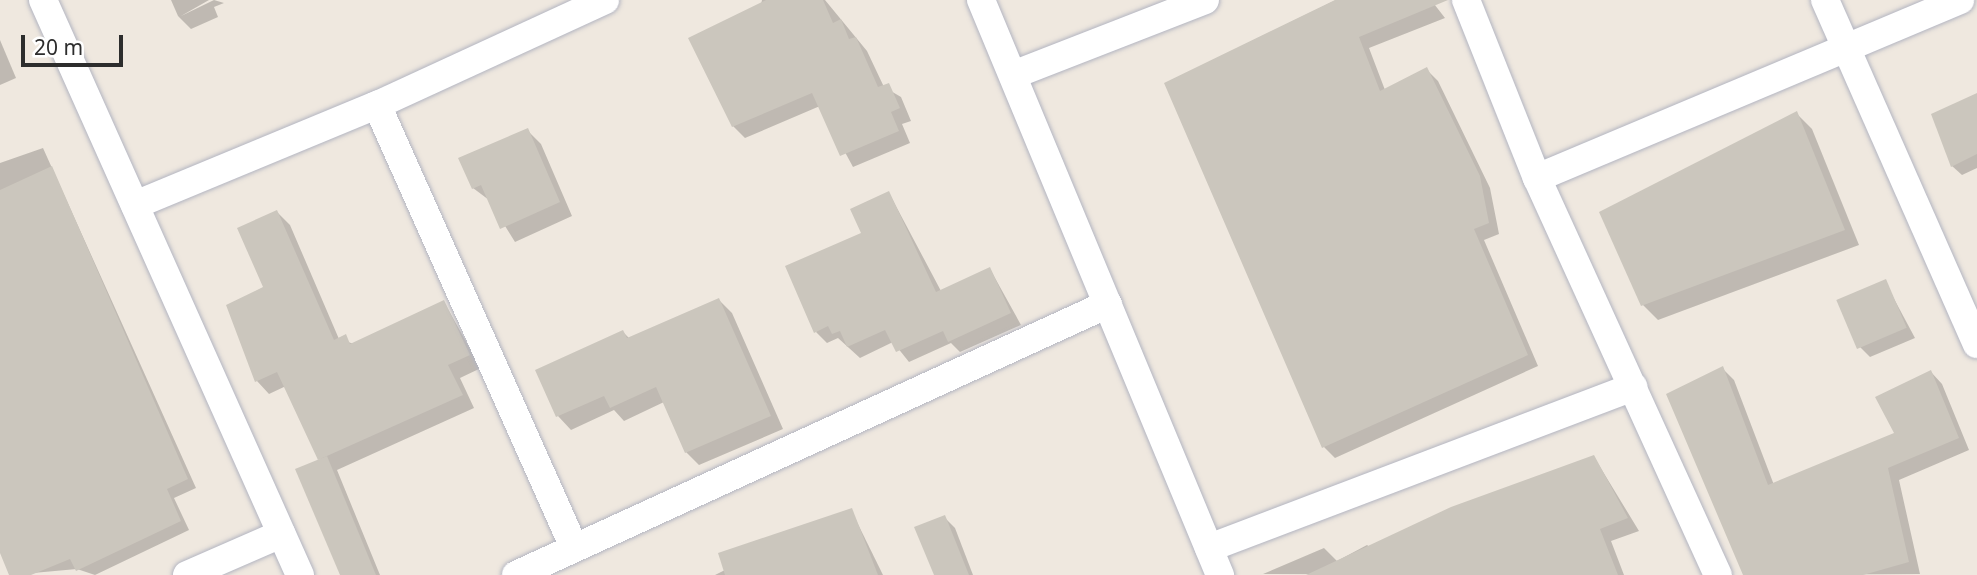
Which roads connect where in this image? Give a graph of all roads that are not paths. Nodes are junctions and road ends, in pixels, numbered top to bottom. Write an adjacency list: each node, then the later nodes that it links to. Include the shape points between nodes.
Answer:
1 (43, 0): 12 (street)
2 (605, 0): 10 (street)
3 (981, 0): 9 (street)
4 (1205, 0): 9 (street)
5 (1466, 0): 11 (street)
6 (1825, 0): 8 (street)
7 (1960, 0): 8 (street)
8 (1845, 44): 11 (street); 14 (street)
9 (1013, 75): 13 (street)
10 (377, 105): 12 (street); 17 (street)
11 (1537, 178): 15 (street)
12 (135, 205): 16 (street)
13 (1108, 304): 17 (street); 18 (street)
14 (1977, 344)
15 (1633, 387): 18 (street); 23 (street)
16 (282, 534): 19 (street); 20 (street)
17 (575, 548): 21 (street)
18 (1209, 548): 22 (street)
19 (187, 575)
20 (300, 575)
21 (516, 575)
22 (1220, 575)
23 (1718, 575)

